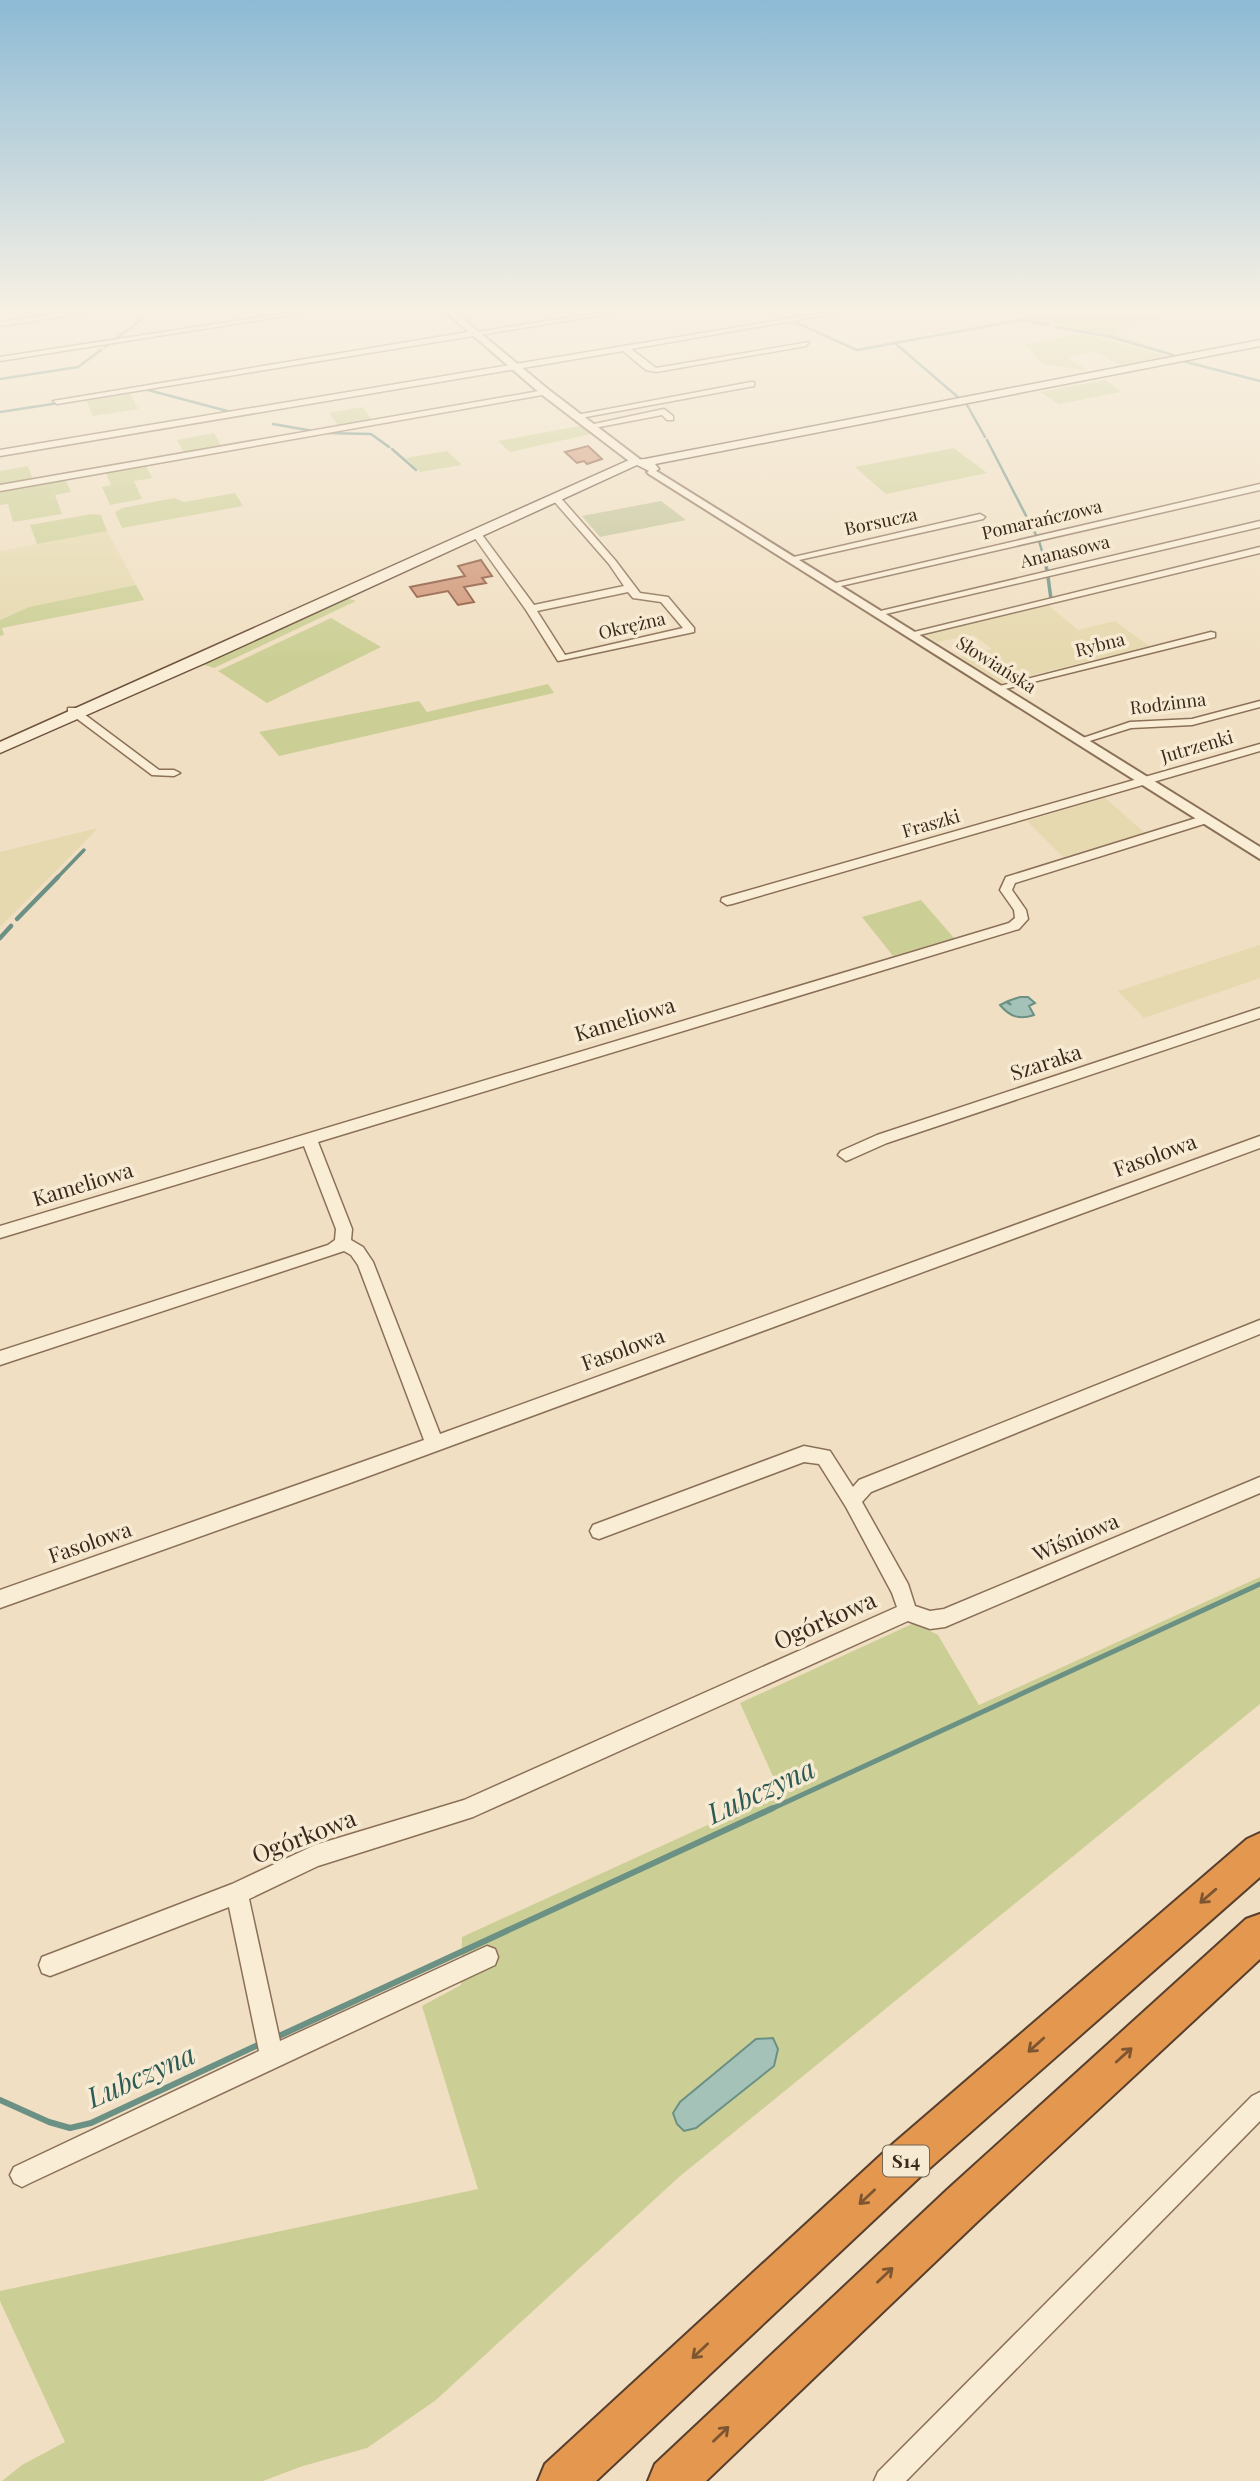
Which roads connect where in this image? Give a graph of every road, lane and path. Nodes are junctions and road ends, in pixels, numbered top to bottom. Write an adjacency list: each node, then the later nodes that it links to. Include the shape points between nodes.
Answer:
1 (141, 429): 5 (street)
2 (336, 429): 8 (street)
3 (592, 429): 6 (street)
4 (828, 429): 6 (main road)
5 (0, 453)
6 (637, 471): 9 (main road); 14 (street, Słowiańska, via 710,508)
7 (1260, 487): 15 (street, Pomarańczowa)
8 (0, 488)
9 (556, 498): 12 (main road); 16 (street, Okrężna)
10 (979, 517): 14 (street, Borsucza)
11 (1260, 524): 18 (street, Ananasowa)
12 (477, 534): 17 (street, Okrężna); 23 (main road)
13 (1260, 550): 19 (street)
14 (790, 559): 15 (street, Słowiańska)
15 (832, 585): 18 (street, Słowiańska)
16 (630, 588): 17 (street, Okrężna); 17 (street, Okrężna, via 637,596 664,599 690,631 562,659)
17 (531, 609)
18 (877, 613): 19 (street, Słowiańska)
19 (911, 634): 21 (street, Słowiańska)
20 (1211, 635): 21 (street, Rybna)
21 (997, 688): 24 (street, Słowiańska)
22 (1260, 704): 24 (street, Rodzinna, via 1192,722 1130,726)
23 (74, 712): 25 (main road); 27 (street, via 156,774)
24 (1080, 741): 28 (street, Słowiańska)
25 (0, 745)
26 (1260, 747): 28 (street, Jutrzenki)
27 (174, 773)
28 (1144, 780): 29 (street, Słowiańska); 31 (street, Fraszki)
29 (1206, 820): 30 (street, Słowiańska); 33 (street, Kameliowa, via 1010,880 1006,890 1022,919 1014,926)
30 (1260, 854)
31 (727, 901)
32 (1260, 1013): 35 (street, Szaraka)
33 (309, 1139): 36 (street, Kameliowa); 37 (street, via 344,1229)
34 (1260, 1142): 40 (street, Fasolowa)
35 (846, 1155)
36 (0, 1232)
37 (343, 1243): 39 (street, via 334,1250); 40 (street, via 365,1262)
38 (1260, 1327): 42 (street, via 865,1486)
39 (0, 1358)
40 (434, 1442): 44 (street, Fasolowa)
41 (1260, 1485): 45 (street, Wiśniowa, via 944,1618 930,1620)
42 (852, 1501): 43 (street, Ogórkowa, via 824,1457 804,1454); 45 (street, Ogórkowa, via 901,1590)
43 (599, 1531)
44 (0, 1599)
45 (908, 1612): 47 (street, Ogórkowa, via 466,1810 315,1856)
46 (1260, 1852): 54 (highway, S14, one-way to 54, via 909,2158)
47 (237, 1893): 50 (street, Ogórkowa); 51 (street, Ogórkowa)
48 (1260, 1933): 55 (highway, one-way to 48, via 894,2266)
49 (486, 1957): 51 (street)
50 (50, 1965)
51 (272, 2057): 53 (street)
52 (1260, 2104): 56 (street)
53 (22, 2175)
54 (562, 2481)
55 (672, 2481)
56 (887, 2481)

